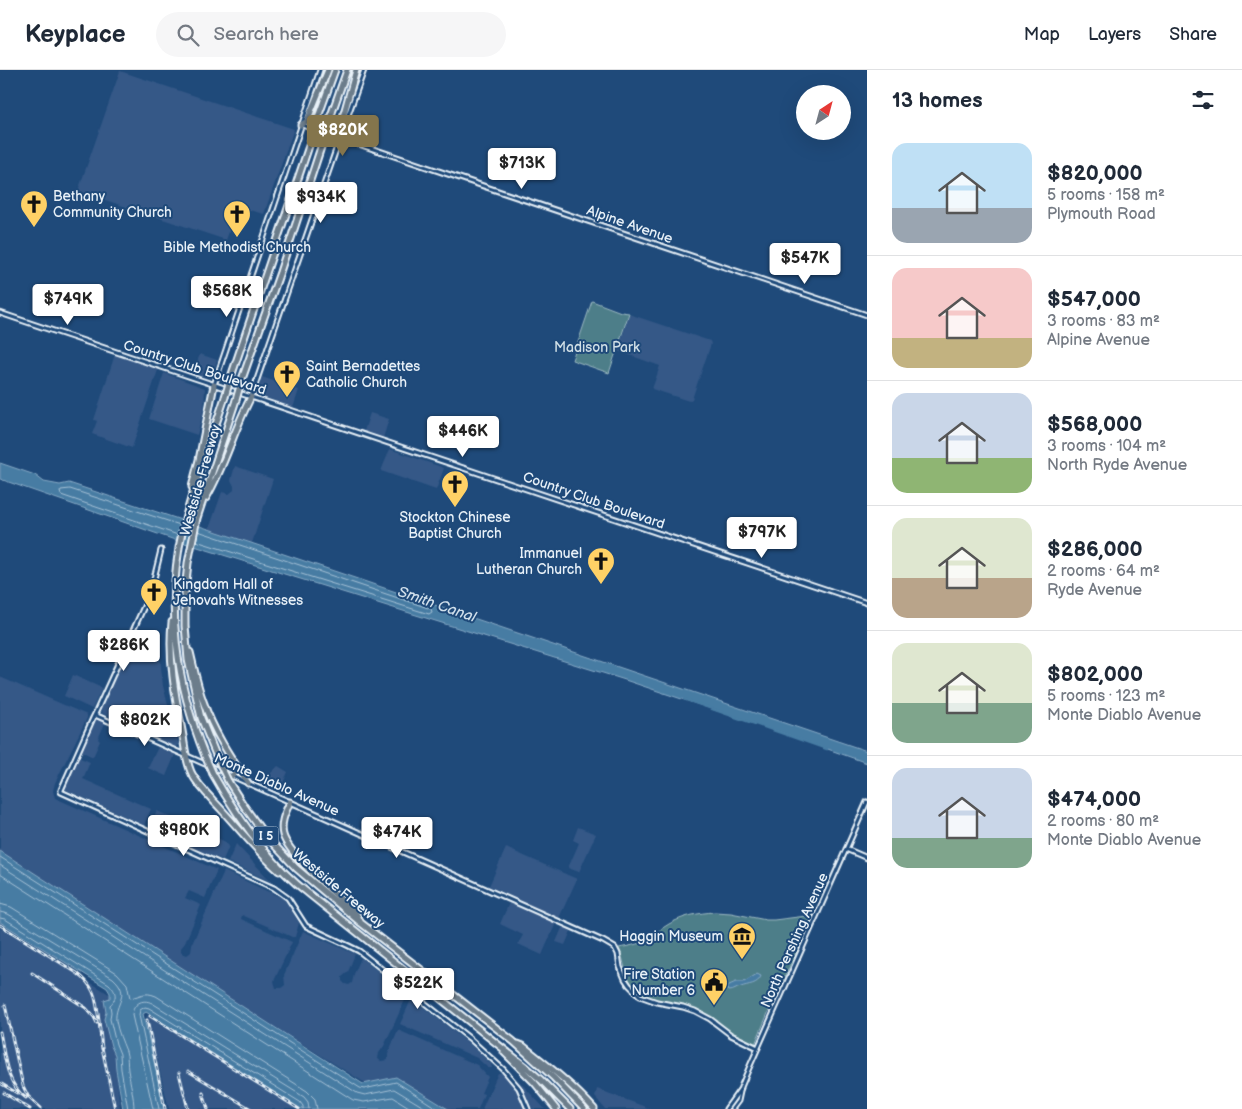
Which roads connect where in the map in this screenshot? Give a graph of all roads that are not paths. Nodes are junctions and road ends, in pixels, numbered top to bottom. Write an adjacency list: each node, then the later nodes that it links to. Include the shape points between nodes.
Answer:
1 (320, 70): 7 (street)
2 (328, 70): 7 (highway, via 307,121)
3 (335, 70): 13 (highway, Westside Freeway / I 5, bridge)
4 (347, 70): 14 (highway, Westside Freeway / I 5, bridge)
5 (356, 70): 8 (highway)
6 (364, 70): 8 (street)
7 (301, 125): 8 (street, Alpine Avenue); 11 (street)
8 (340, 138): 10 (street, Alpine Avenue); 12 (street)
9 (0, 313): 11 (street, Country Club Boulevard)
10 (867, 315)
11 (214, 385): 12 (street, Country Club Boulevard); 13 (highway)
12 (251, 397): 14 (highway); 17 (street, Country Club Boulevard)
13 (189, 504): 16 (highway, Westside Freeway / I 5, via 177,560)
14 (202, 505): 18 (highway, Westside Freeway / I 5, via 188,563)
15 (161, 550): 19 (street, via 151,591)
16 (174, 599): 20 (highway, via 171,659); 30 (highway, Westside Freeway / I 5, bridge, via 180,675 205,756 242,821)
17 (867, 604)
18 (186, 634): 23 (highway, via 200,694 215,731); 31 (highway, Westside Freeway / I 5, bridge, via 188,660 201,718 228,781 264,834 288,861)
19 (95, 715): 21 (street, Monte Diablo Avenue); 37 (street, via 61,790 63,794 282,892 306,926 360,951 474,1043 515,1082)
20 (184, 742): 21 (street); 22 (highway)
21 (176, 751): 22 (street, Monte Diablo Avenue)
22 (186, 756): 24 (street, Monte Diablo Avenue); 30 (highway, via 198,782 257,849)
23 (236, 767): 24 (highway); 25 (highway)
24 (232, 776): 25 (street, Monte Diablo Avenue)
25 (248, 783): 26 (street, Monte Diablo Avenue)
26 (290, 802): 31 (highway, via 282,823 286,842); 33 (street, Monte Diablo Avenue, via 603,941 615,948 628,985 640,996 695,1011)
27 (867, 802): 28 (street, North Pershing Avenue)
28 (846, 849): 29 (street); 33 (street, North Pershing Avenue)
29 (867, 858)
30 (286, 874): 34 (highway, Westside Freeway / I 5)
31 (361, 923): 32 (highway, Westside Freeway / I 5)
32 (513, 1041): 40 (highway, Westside Freeway / I 5); 41 (highway, via 561,1076)
33 (758, 1048): 35 (street, North Pershing Avenue)
34 (508, 1054): 38 (highway); 39 (highway, Westside Freeway / I 5)
35 (741, 1087): 36 (street, North Pershing Avenue); 42 (street, North Pershing Avenue)
36 (738, 1100): 43 (street, North Pershing Avenue); 44 (street)
37 (528, 1109)
38 (556, 1109)
39 (570, 1109)
40 (584, 1109)
41 (594, 1109)
42 (726, 1109)
43 (732, 1109)
44 (736, 1109)

